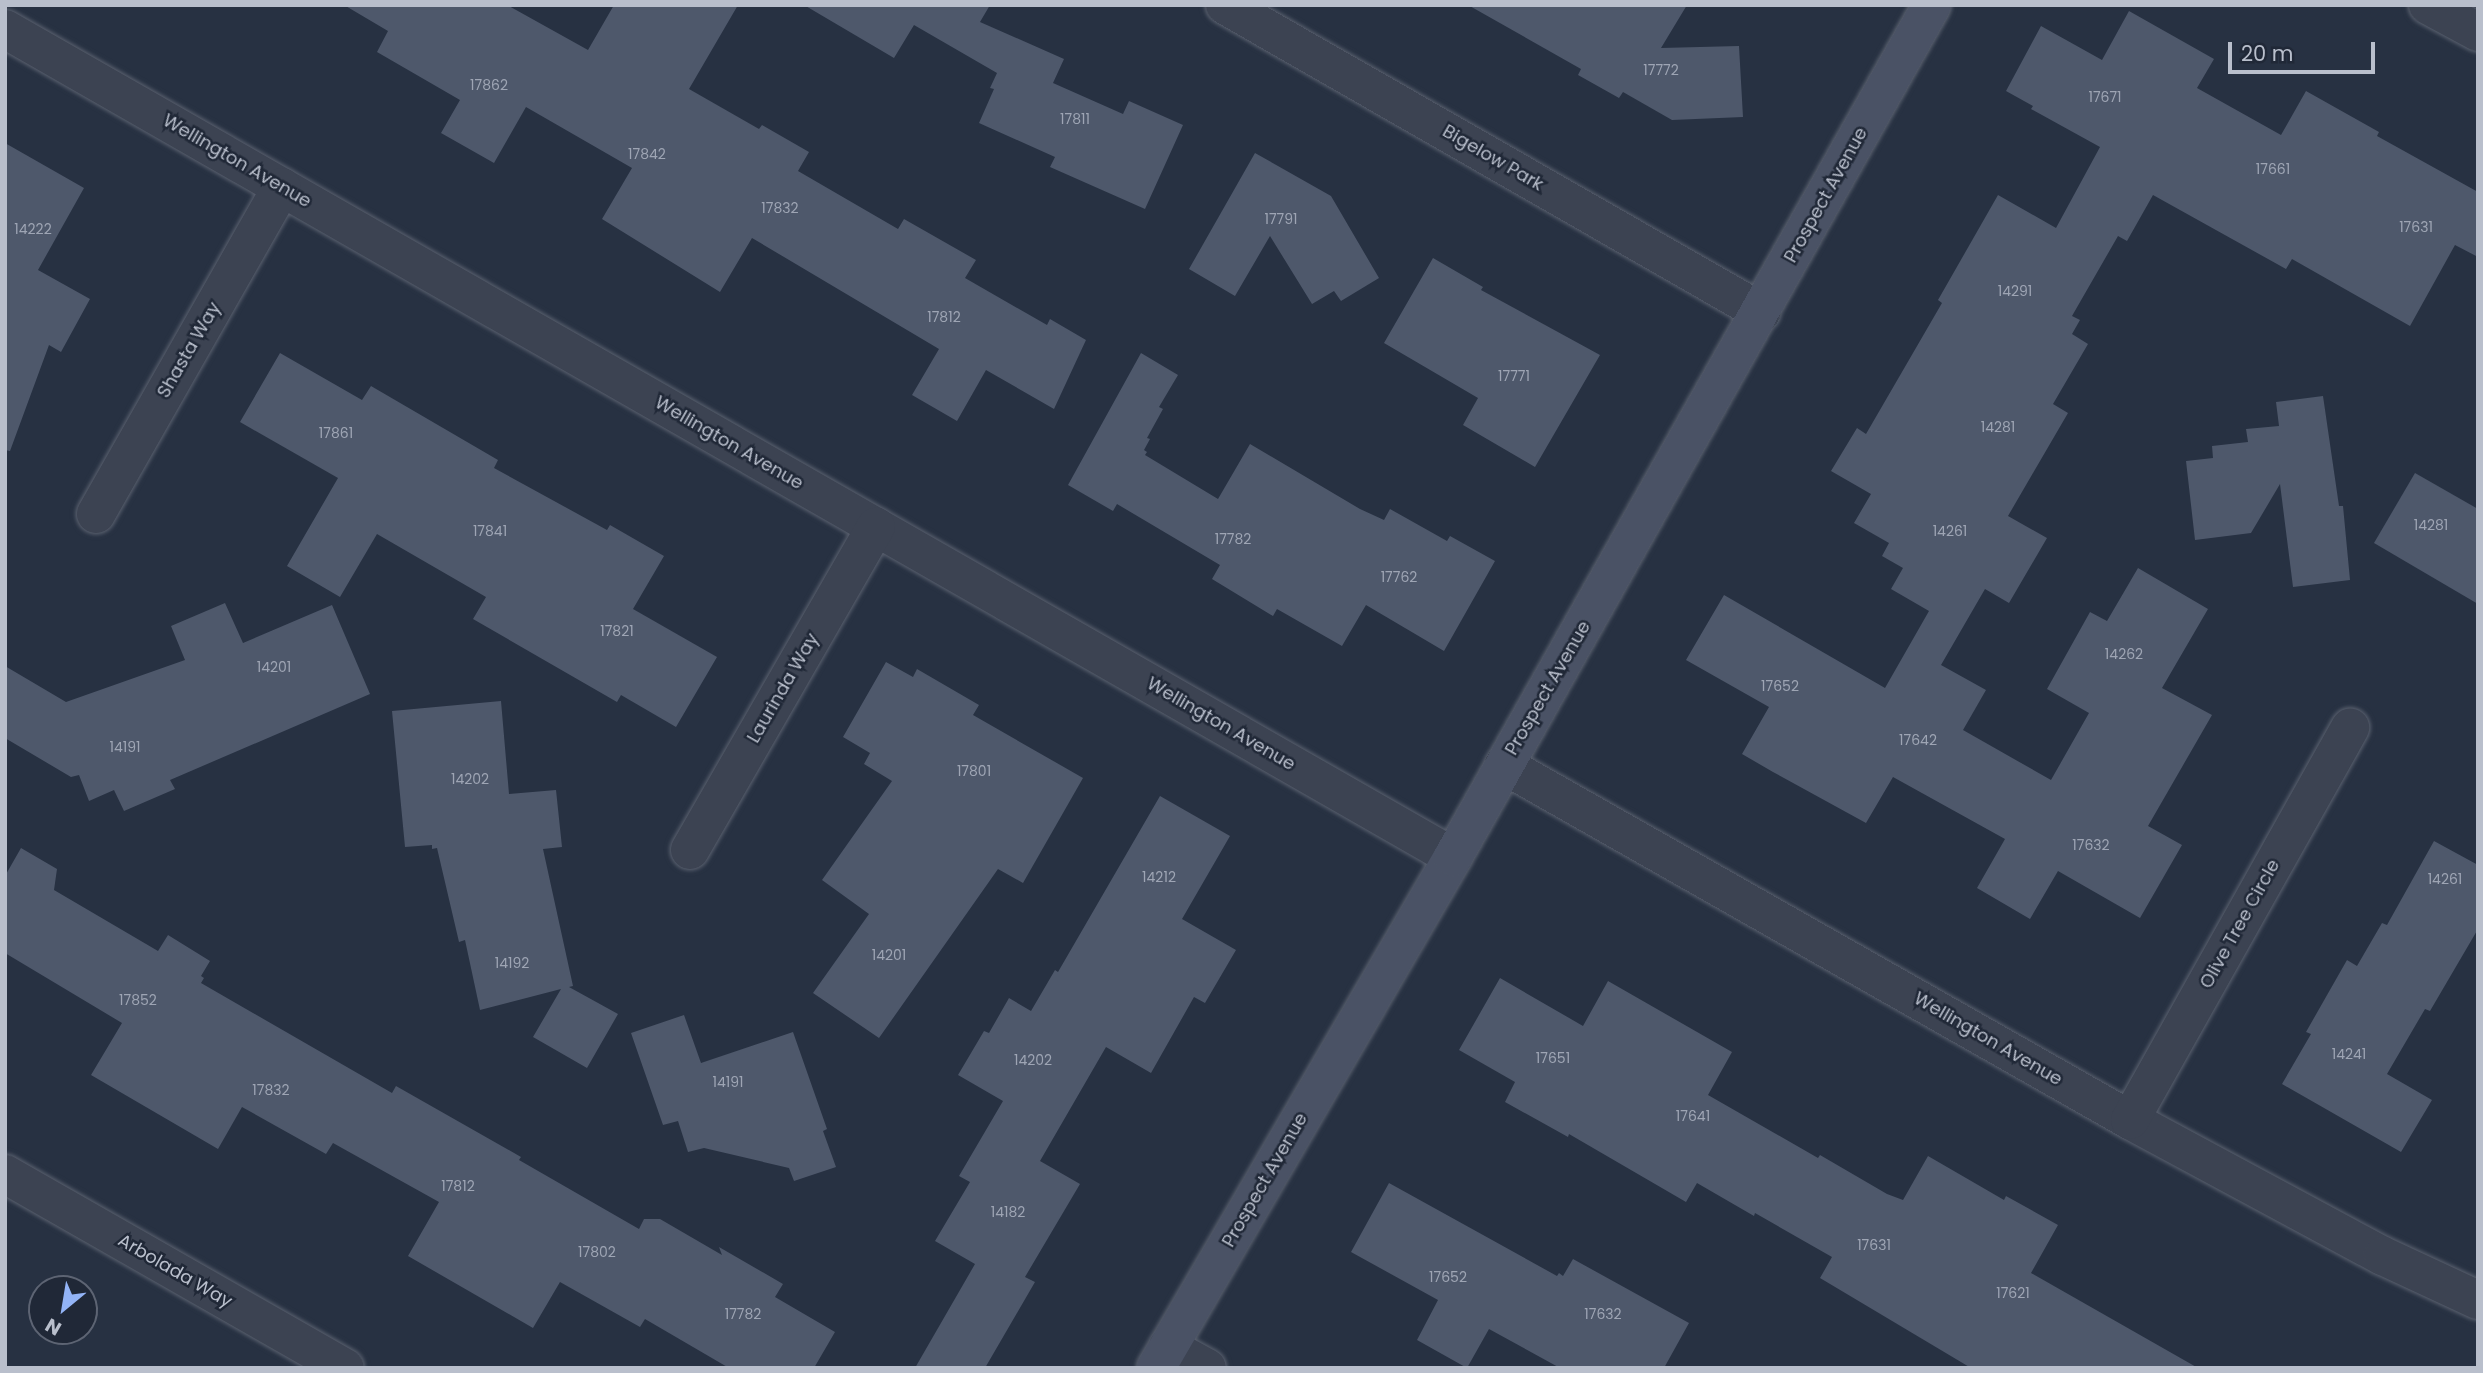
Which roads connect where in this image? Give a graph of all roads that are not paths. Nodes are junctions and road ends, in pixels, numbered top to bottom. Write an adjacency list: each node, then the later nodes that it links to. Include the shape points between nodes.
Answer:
1 (1225, 5): 7 (street, Bigelow Park)
2 (1932, 5): 7 (main road, Prospect Avenue)
3 (2428, 5): 5 (street)
4 (5, 29): 6 (street, Wellington Avenue)
5 (2478, 32)
6 (282, 187): 8 (street, Shasta Way); 9 (street, Wellington Avenue)
7 (1761, 312): 11 (main road, Prospect Avenue)
8 (96, 514)
9 (876, 527): 12 (street, Laurinda Way); 13 (street, Wellington Avenue)
10 (2350, 728): 14 (street, Olive Tree Circle)
11 (1504, 765): 13 (main road, Prospect Avenue); 14 (street, Wellington Avenue)
12 (690, 850)
13 (1453, 857): 17 (main road, Prospect Avenue)
14 (2130, 1120): 16 (street, Wellington Avenue, via 2383,1256)
15 (5, 1174): 18 (street, Arbolada Way)
16 (2478, 1300)
17 (1162, 1357): 19 (street)
18 (345, 1368)
19 (1207, 1368)

